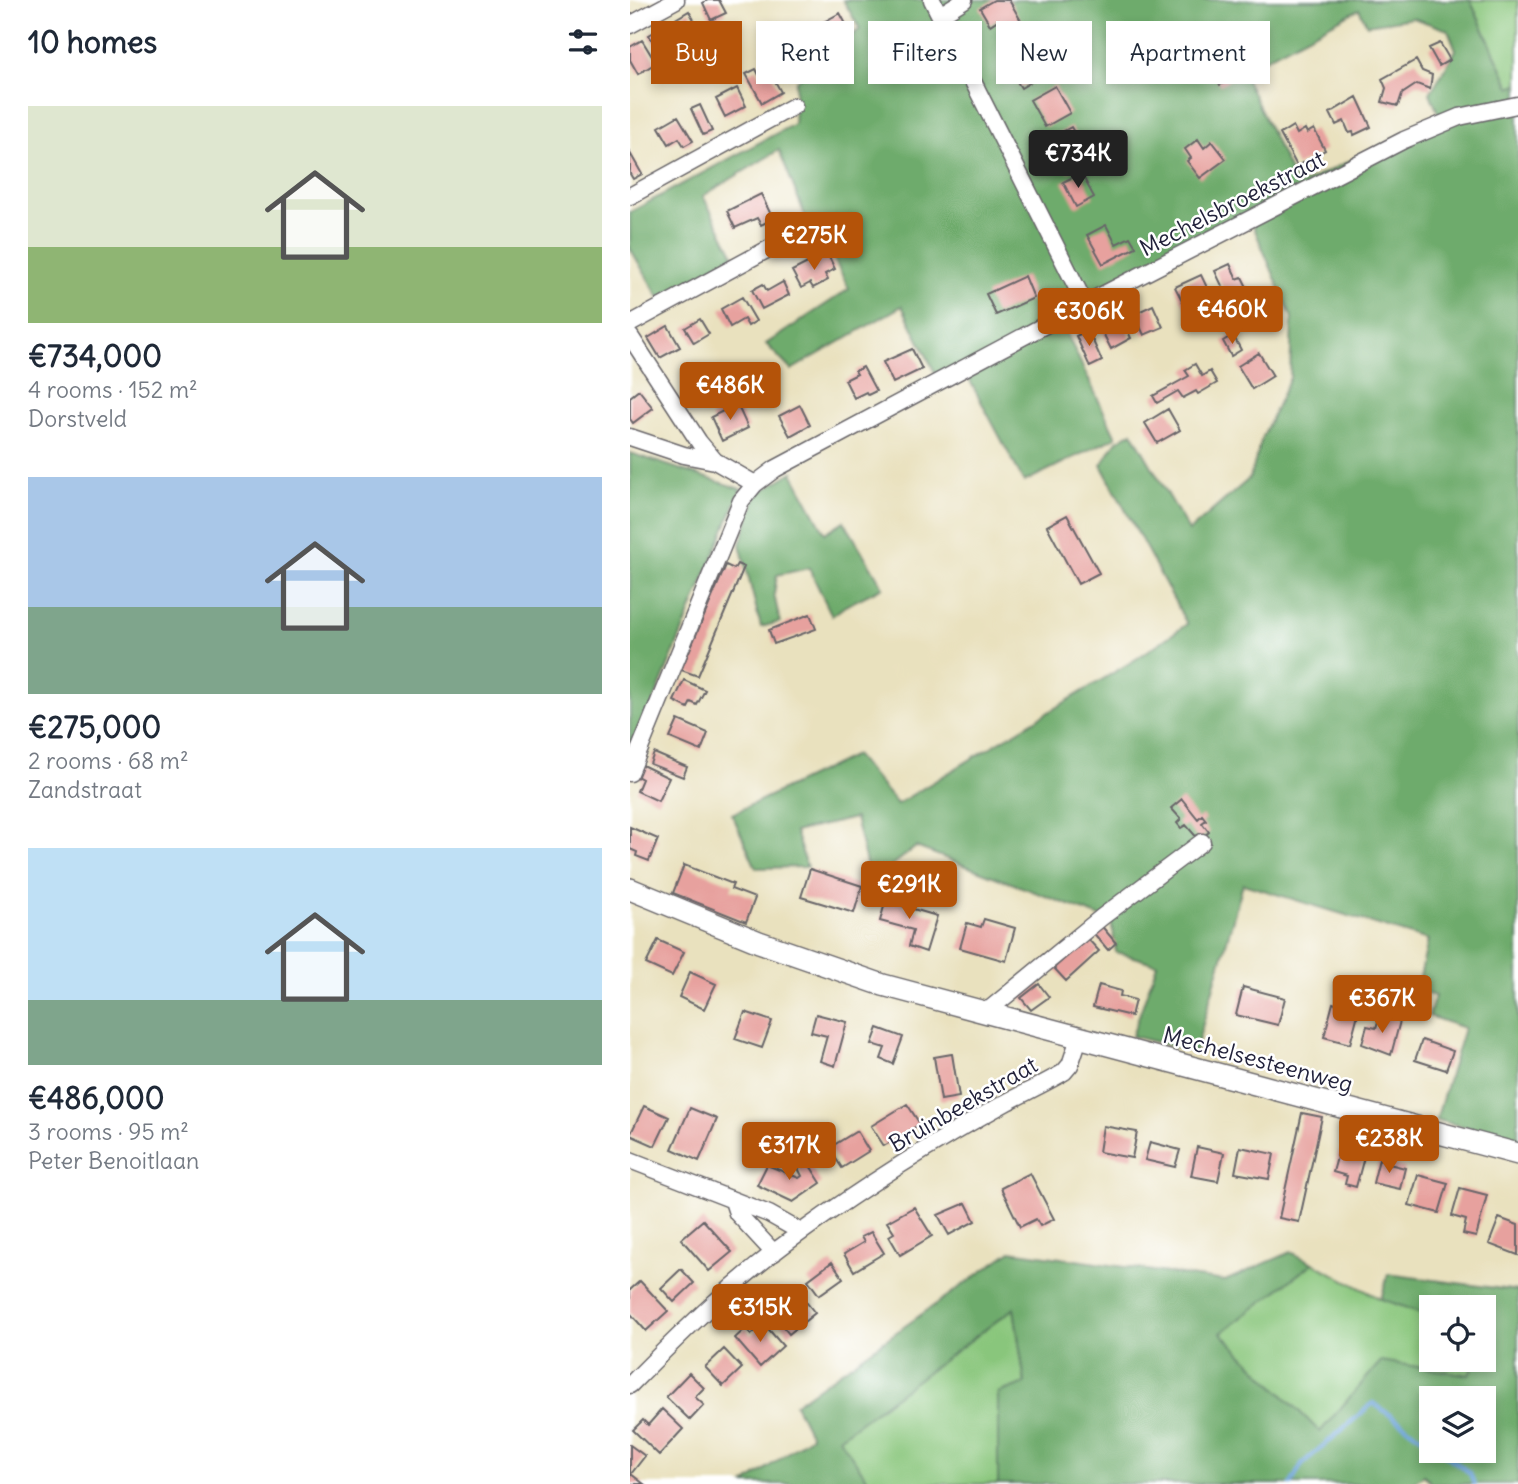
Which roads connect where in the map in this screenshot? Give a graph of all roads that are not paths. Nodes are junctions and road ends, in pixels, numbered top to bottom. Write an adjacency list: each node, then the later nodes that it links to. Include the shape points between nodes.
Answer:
1 (676, 0): 5 (street)
2 (932, 0): 4 (street)
3 (964, 0): 4 (street)
4 (940, 15): 10 (street, via 1080,294)
5 (630, 24)
6 (1517, 105): 10 (street, Mechelsbroekstraat, via 1459,117 1404,140)
7 (794, 106): 8 (street)
8 (630, 197)
9 (807, 228): 11 (street)
10 (1077, 308): 15 (street, Mechelsbroekstraat, via 775,469)
11 (630, 324)
12 (630, 336): 14 (street)
13 (630, 437): 14 (street)
14 (715, 461): 15 (street)
15 (755, 484): 16 (street, via 741,501)
16 (630, 774)
17 (1202, 842): 19 (street)
18 (630, 889): 19 (street, Mechelsesteenweg, via 841,972)
19 (985, 1013): 20 (street, Mechelsesteenweg)
20 (1079, 1038): 21 (street, Mechelsesteenweg); 24 (street, Bruinbeekstraat, via 1064,1072 918,1155)
21 (1518, 1154)
22 (630, 1160): 23 (street)
23 (733, 1201): 24 (street); 25 (street, via 737,1213)
24 (801, 1232): 25 (street, Bruinbeekstraat)
25 (774, 1253): 26 (street, Bruinbeekstraat, via 686,1328)
26 (630, 1385)

